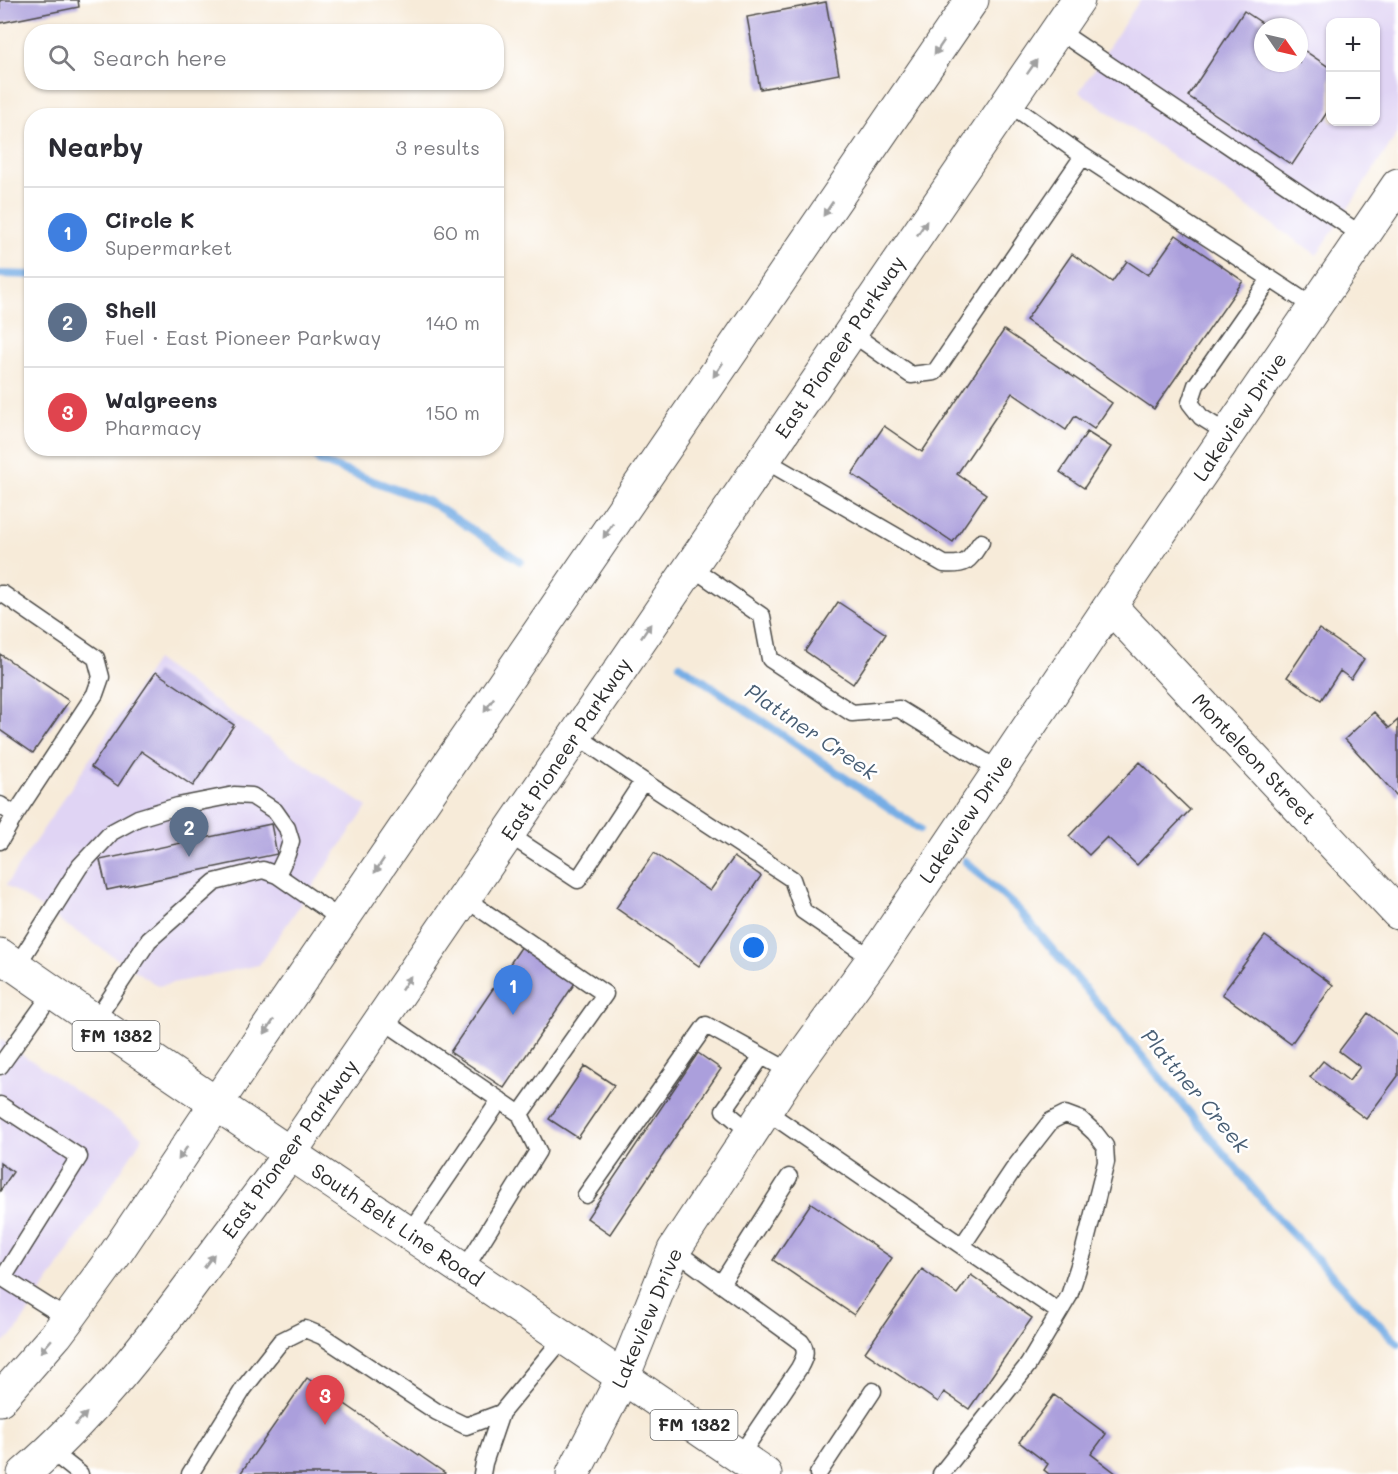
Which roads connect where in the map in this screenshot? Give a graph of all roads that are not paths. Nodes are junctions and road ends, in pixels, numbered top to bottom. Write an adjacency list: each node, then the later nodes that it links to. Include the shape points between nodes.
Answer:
1 (972, 0): 27 (main road, one-way to 27)
2 (1078, 0): 3 (main road, East Pioneer Parkway)
3 (1057, 30): 4 (main road, East Pioneer Parkway, one-way to 3); 7 (lane)
4 (1007, 102): 5 (lane); 10 (main road, East Pioneer Parkway, one-way to 4)
5 (1083, 156): 8 (lane); 10 (lane, via 935,372 911,375)
6 (1398, 185): 7 (main road, Lakeview Drive)
7 (1363, 236): 9 (main road, Lakeview Drive)
8 (1270, 279): 9 (lane); 11 (lane, via 1196,385 1190,403 1201,417)
9 (1315, 308): 11 (main road, Lakeview Drive)
10 (850, 332): 12 (main road, East Pioneer Parkway)
11 (1228, 434): 16 (main road, Lakeview Drive)
12 (764, 459): 13 (lane, via 944,564 959,565 970,559); 14 (main road, East Pioneer Parkway)
13 (981, 542)
14 (690, 566): 17 (main road, East Pioneer Parkway, one-way to 14); 18 (lane, via 762,616 770,659 852,713 900,709)
15 (0, 594): 21 (lane, via 96,658 101,677 95,694)
16 (1110, 606): 18 (main road, Lakeview Drive); 26 (main road, Monteleon Street)
17 (576, 735): 19 (lane); 22 (main road, East Pioneer Parkway)
18 (999, 770): 28 (main road, Lakeview Drive)
19 (643, 781): 22 (lane, via 578,880); 28 (lane, via 792,879 803,911)
20 (0, 805): 21 (lane)
21 (15, 815): 23 (lane)
22 (508, 834): 25 (main road, East Pioneer Parkway)
23 (0, 841)
24 (278, 874): 27 (lane); 29 (lane, via 291,841 287,828 275,811 252,796 234,795 138,818 112,832 80,866); 32 (lane, via 263,870 215,882 149,940)
25 (464, 898): 31 (main road, East Pioneer Parkway, one-way to 25); 39 (lane, via 605,994)
26 (1398, 913)
27 (342, 920): 37 (main road, one-way to 37)
28 (873, 959): 35 (main road, Lakeview Drive)
29 (8, 961): 30 (main road, South Belt Line Road / FM 1382)
30 (53, 992): 32 (main road, South Belt Line Road / FM 1382); 34 (lane)
31 (381, 1019): 36 (lane); 41 (main road, East Pioneer Parkway)
32 (94, 1021): 37 (main road, South Belt Line Road / FM 1382)
33 (762, 1056): 35 (lane); 40 (lane, via 724,1110); 43 (lane, via 706,1024)
34 (0, 1066)
35 (791, 1072): 40 (main road, Lakeview Drive)
36 (500, 1100): 39 (lane); 44 (lane)
37 (216, 1104): 41 (main road, South Belt Line Road / FM 1382); 51 (main road, one-way to 51)
38 (0, 1105): 48 (lane, via 79,1157)
39 (520, 1114): 47 (lane, via 538,1151)
40 (759, 1122): 45 (lane); 46 (main road, Lakeview Drive)
41 (290, 1153): 44 (main road, South Belt Line Road / FM 1382); 57 (main road, East Pioneer Parkway, one-way to 41, via 117,1380)
42 (789, 1177): 49 (lane)
43 (586, 1195)
44 (409, 1233): 47 (main road, South Belt Line Road / FM 1382)
45 (962, 1246): 50 (lane); 50 (lane, via 1015,1167 1052,1121 1065,1114 1081,1120 1105,1146 1106,1162 1083,1253 1069,1296)
46 (674, 1250): 49 (lane); 53 (main road, Lakeview Drive)
47 (464, 1270): 52 (main road, South Belt Line Road / FM 1382)
48 (1, 1279): 51 (lane)
49 (721, 1284): 58 (lane, via 805,1347 804,1360)
50 (1059, 1312): 65 (lane, via 1028,1365)
51 (68, 1319): 55 (main road, one-way to 55)
52 (564, 1337): 53 (main road, South Belt Line Road / FM 1382); 56 (lane)
53 (623, 1377): 58 (main road, South Belt Line Road / FM 1382); 63 (main road, Lakeview Drive)
54 (873, 1391): 64 (lane)
55 (0, 1399)
56 (501, 1413): 61 (lane, via 466,1426 305,1329 281,1341 244,1388); 62 (lane)
57 (51, 1451): 59 (main road, East Pioneer Parkway); 60 (lane)
58 (752, 1465)
59 (24, 1474)
60 (80, 1474)
61 (190, 1474)
62 (482, 1474)
63 (573, 1474)
64 (818, 1474)
65 (941, 1474)

